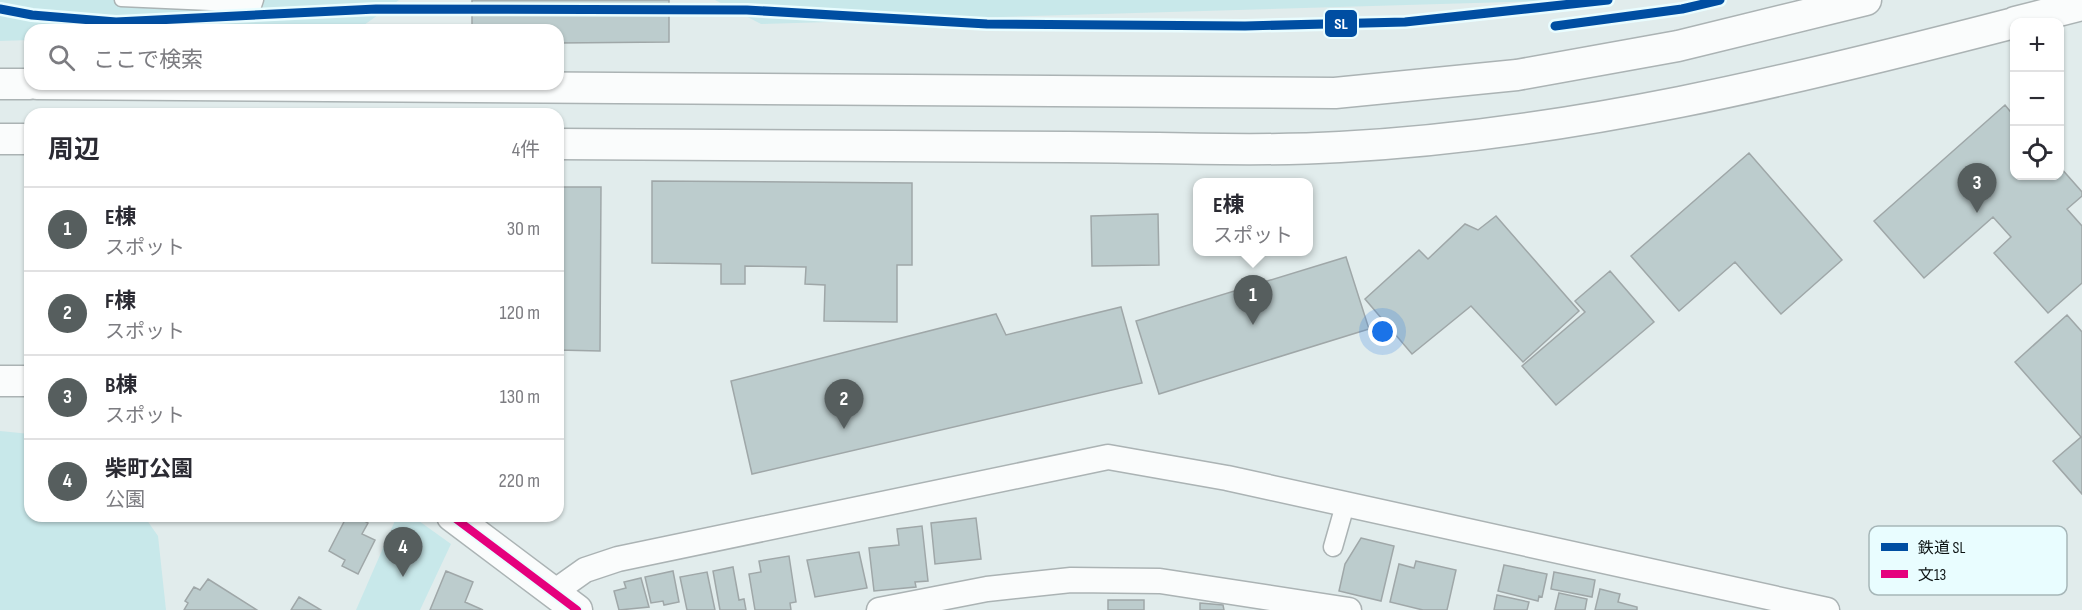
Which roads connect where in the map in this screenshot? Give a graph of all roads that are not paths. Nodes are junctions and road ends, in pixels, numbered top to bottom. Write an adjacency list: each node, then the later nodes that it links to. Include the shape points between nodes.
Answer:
1 (121, 0): 2 (lane, via 255,6)
2 (257, 0)
3 (1866, 0): 10 (street, via 1678,46 1529,73 1335,93)
4 (2082, 5): 5 (street)
5 (2031, 18)
6 (2010, 23): 13 (street, via 1665,106 1483,133 1341,147)
7 (0, 84): 8 (street)
8 (24, 84)
9 (153, 90): 10 (street)
10 (366, 101)
11 (0, 139): 12 (street)
12 (24, 139)
13 (564, 144)
14 (0, 381): 15 (street)
15 (24, 381)
16 (1345, 505): 18 (street); 19 (street, via 1227,478 1108,457 618,559 585,570); 20 (street)
17 (460, 522): 19 (street)
18 (1333, 547)
19 (554, 591): 21 (street)
20 (1760, 603): 24 (street)
21 (577, 610)
22 (879, 610): 23 (street, via 987,589 1071,580 1160,581)
23 (1349, 610)
24 (1827, 610)

